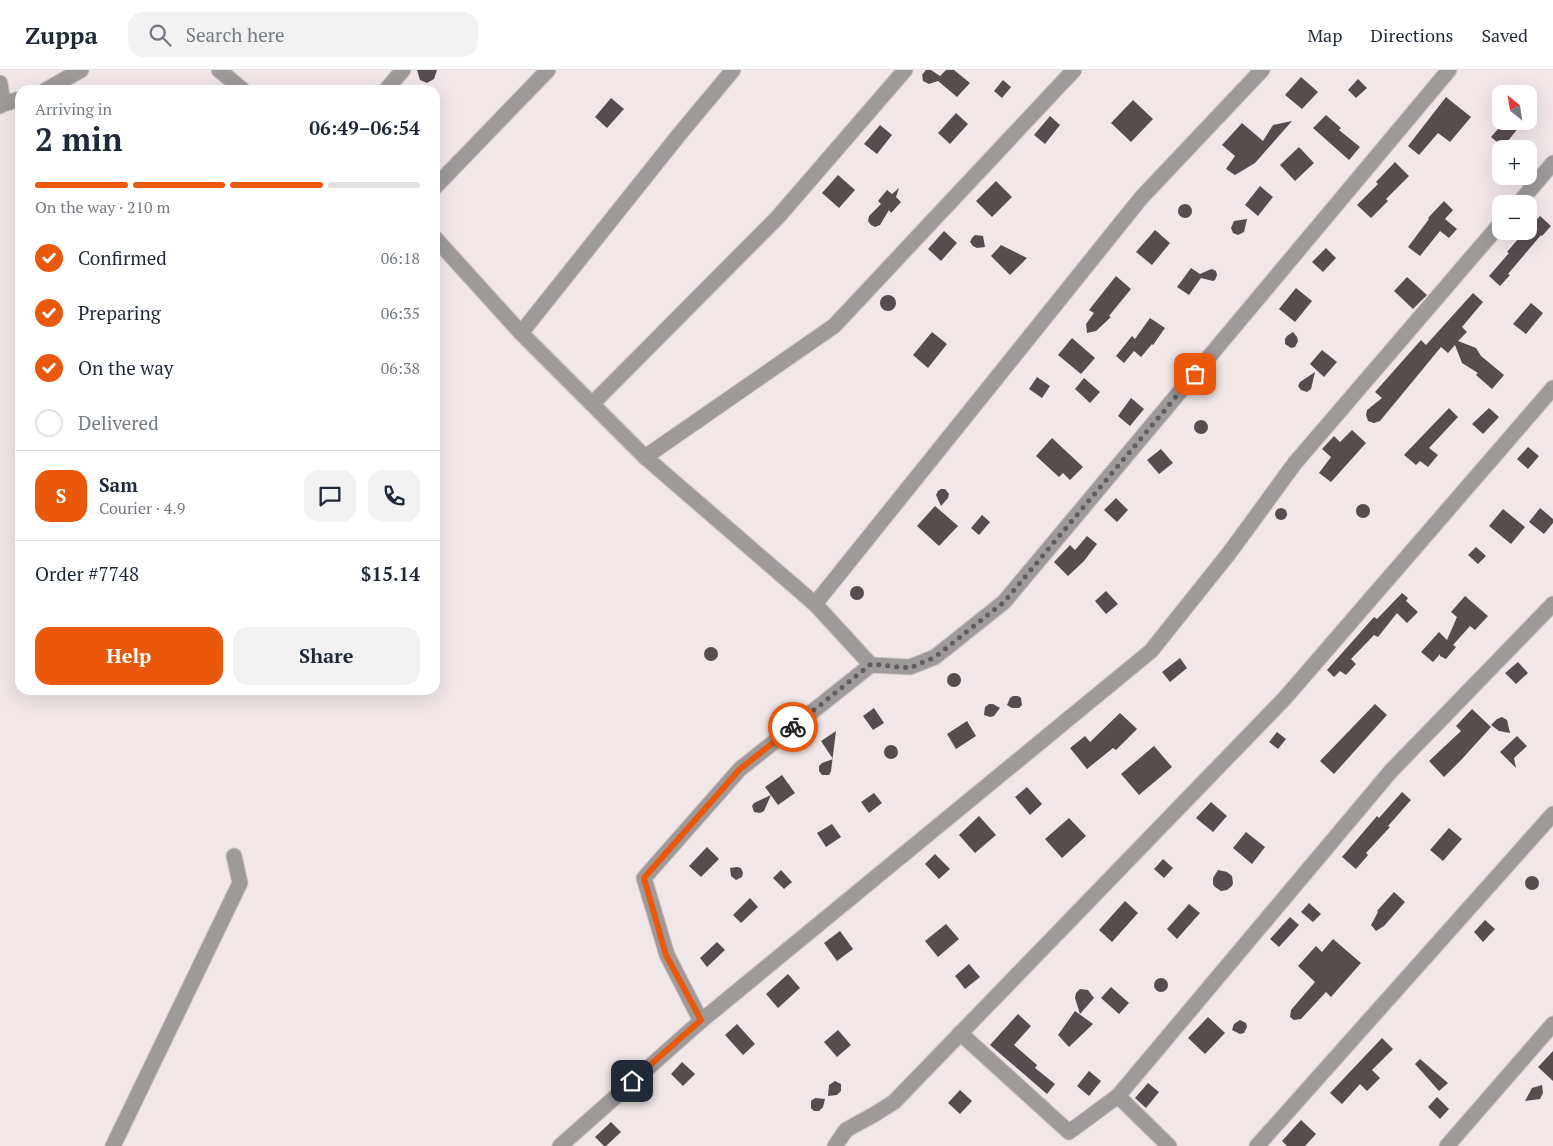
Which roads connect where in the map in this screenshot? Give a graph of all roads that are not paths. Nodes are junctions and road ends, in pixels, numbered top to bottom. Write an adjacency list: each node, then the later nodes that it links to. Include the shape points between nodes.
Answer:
1 (81, 70): 11 (street)
2 (219, 70): 12 (street)
3 (402, 70): 13 (street)
4 (548, 70): 17 (street)
5 (733, 70): 21 (street)
6 (905, 70): 23 (street, via 778,217)
7 (1074, 70): 24 (street, via 834,326)
8 (1262, 70): 25 (street, via 1141,198)
9 (1449, 70): 27 (street, via 1004,602 935,657 910,668)
10 (0, 83): 15 (street)
11 (55, 85)
12 (237, 85)
13 (390, 85)
14 (15, 101): 15 (street)
15 (2, 105)
16 (1553, 163): 18 (street)
17 (440, 182)
18 (1526, 195)
19 (1492, 233): 30 (street, via 1295,463 1230,552 1151,651)
20 (440, 244): 21 (street)
21 (521, 333): 23 (street)
22 (1553, 388): 32 (street, via 1285,698)
23 (592, 404): 24 (street)
24 (645, 458): 25 (street)
25 (815, 604): 27 (street)
26 (1553, 604): 33 (street, via 1391,771)
27 (871, 664): 30 (street, via 740,769 644,878 666,955)
28 (1553, 814): 38 (street)
29 (234, 856): 34 (street, via 240,883)
30 (701, 1020): 35 (street)
31 (1553, 1024): 39 (street)
32 (960, 1033): 33 (street, via 1069,1132); 36 (street, via 894,1102 846,1130)
33 (1118, 1096): 37 (street)
34 (113, 1146)
35 (560, 1146)
36 (835, 1146)
37 (1169, 1146)
38 (1257, 1146)
39 (1447, 1146)

